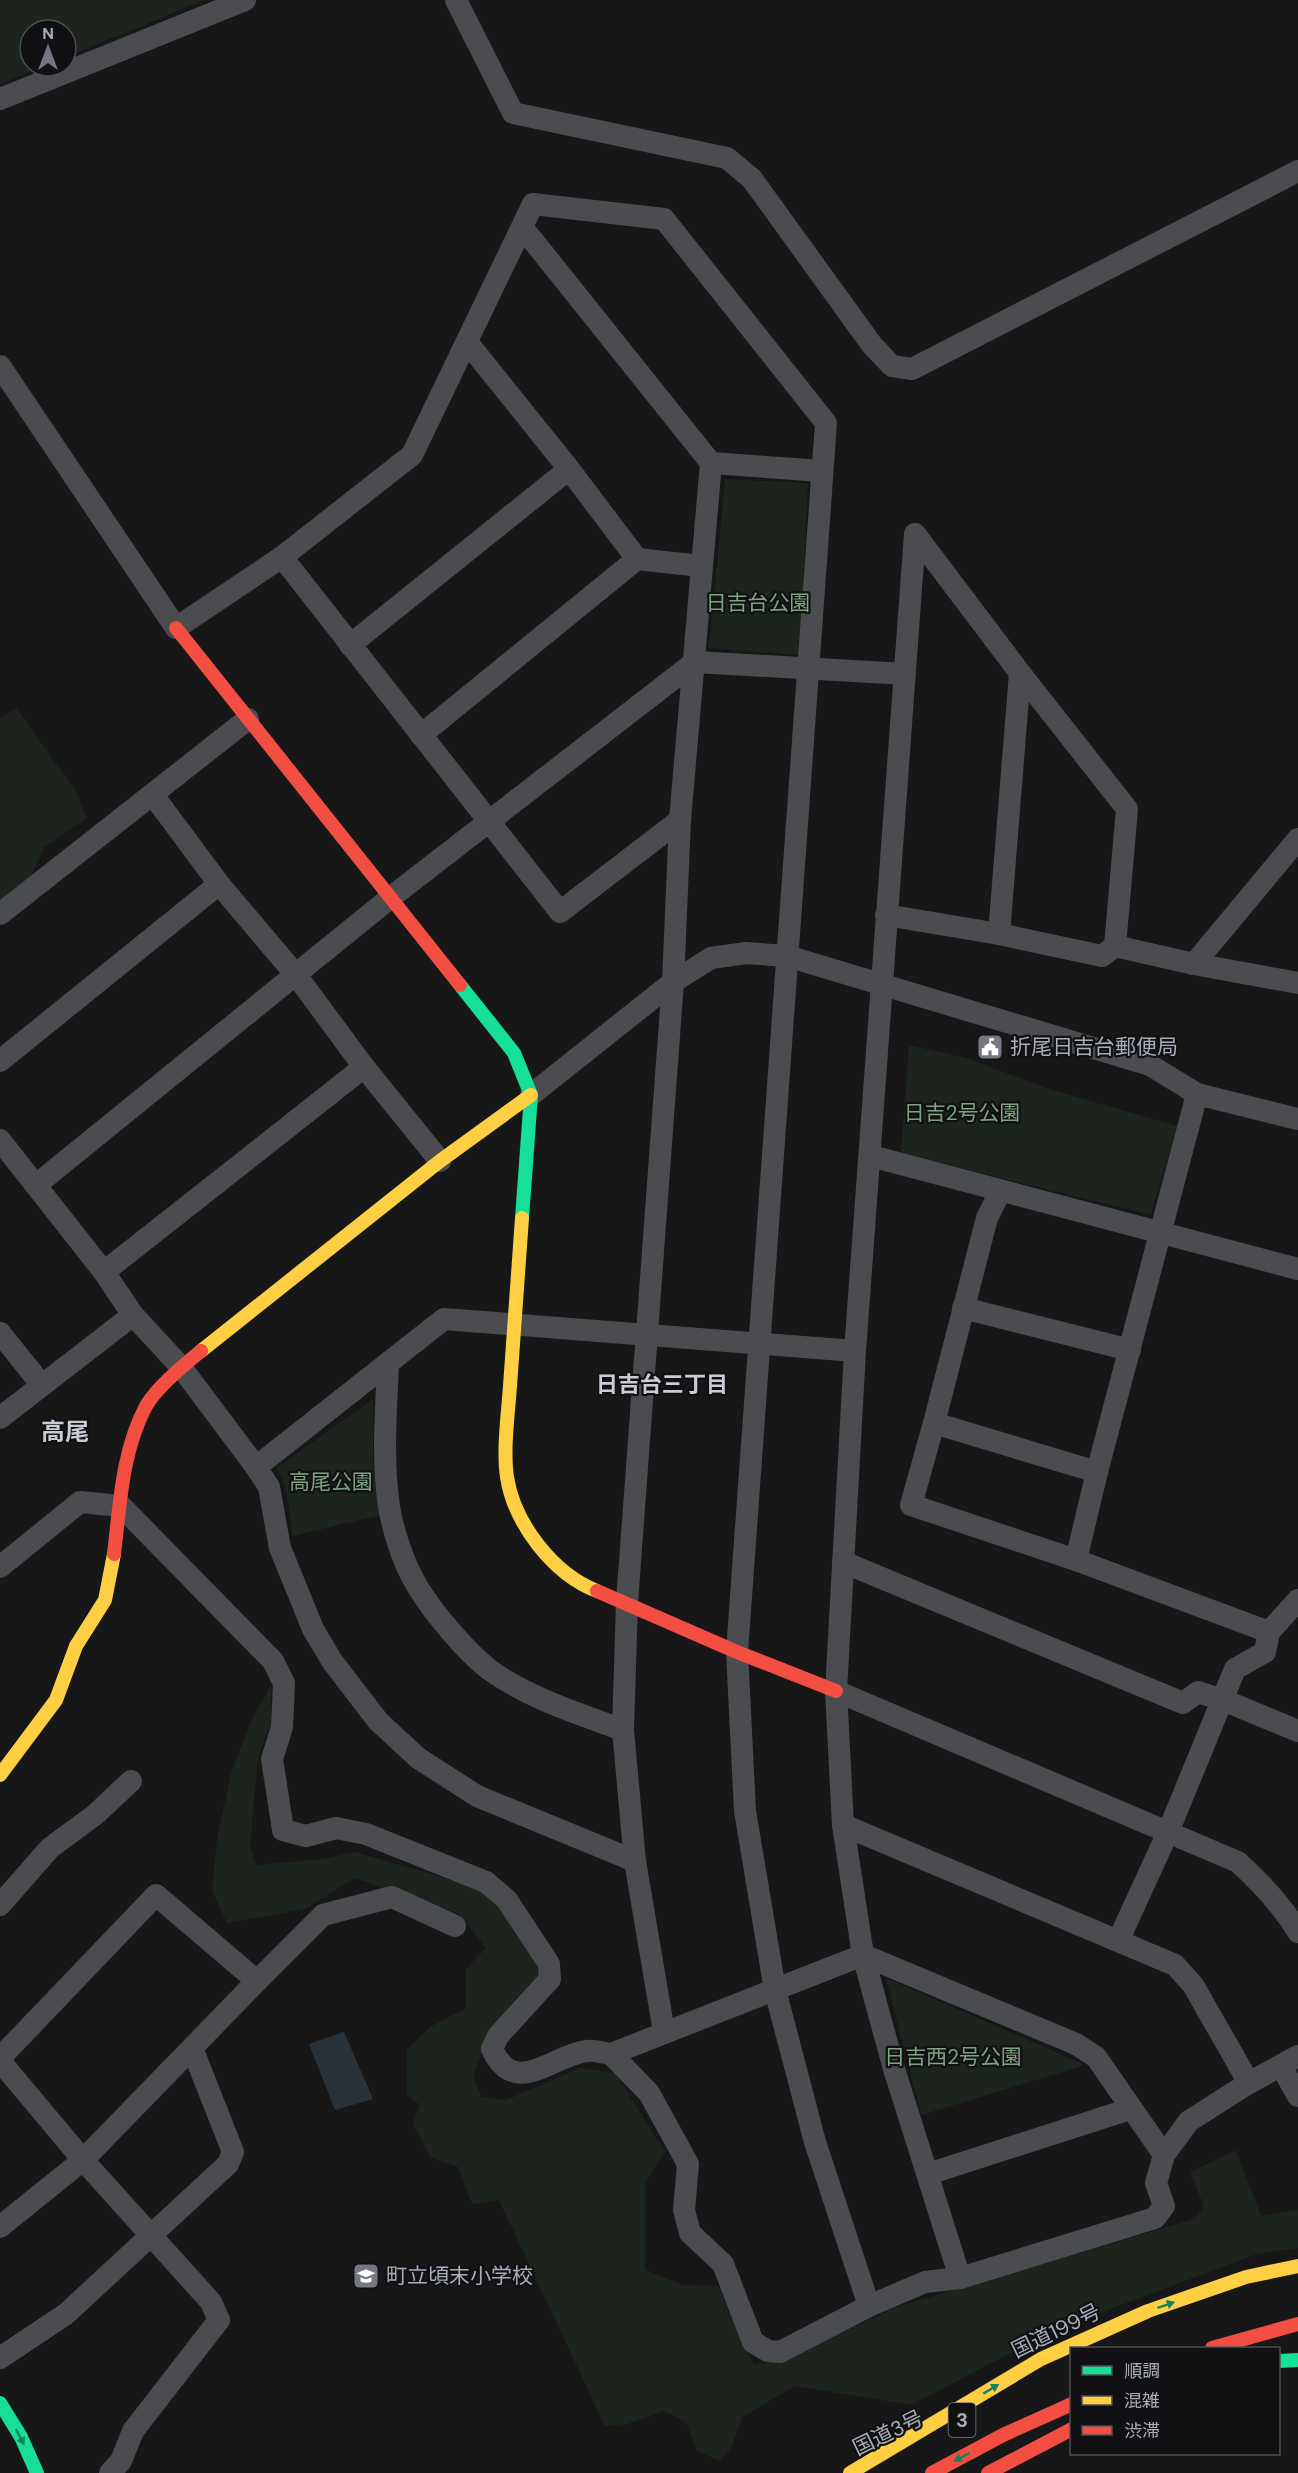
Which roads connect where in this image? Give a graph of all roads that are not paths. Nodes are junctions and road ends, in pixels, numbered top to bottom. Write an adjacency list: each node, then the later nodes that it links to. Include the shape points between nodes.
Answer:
1 (244, 0): 3 (street)
2 (456, 0): 4 (street, via 513,113 727,158 752,179 872,345 892,366 912,369)
3 (0, 99)
4 (1298, 171)
5 (523, 228): 6 (street); 8 (street); 10 (street, via 533,204 664,219 826,423)
6 (468, 342): 9 (street); 11 (street, via 412,455)
7 (0, 366): 14 (street)
8 (711, 463): 10 (street); 13 (street)
9 (569, 469): 12 (street); 15 (street)
10 (822, 471): 17 (street)
11 (282, 557): 14 (street); 15 (street)
12 (637, 559): 13 (street); 21 (street)
13 (701, 566): 16 (street)
14 (176, 628): 20 (main road)
15 (350, 645): 21 (street)
16 (695, 662): 17 (street); 23 (street); 24 (street)
17 (810, 669): 19 (street); 32 (street)
18 (1020, 673): 19 (street, via 915,534); 30 (street); 31 (street, via 1127,809)
19 (905, 674): 29 (street)
20 (248, 718): 22 (street); 27 (main road)
21 (421, 735): 24 (street)
22 (153, 795): 26 (street); 28 (street)
23 (680, 820): 24 (street, via 560,912); 35 (street)
24 (489, 822): 27 (street)
25 (1298, 839): 33 (street)
26 (219, 884): 34 (street); 38 (street)
27 (390, 898): 34 (street); 41 (main road, via 514,1053)
28 (0, 914)
29 (886, 915): 30 (street); 37 (street)
30 (999, 934): 31 (street, via 1102,956)
31 (1115, 946): 33 (street)
32 (787, 956): 35 (street, via 746,953 711,958); 37 (street); 56 (street)
33 (1194, 964): 36 (street)
34 (296, 975): 39 (street); 46 (street)
35 (673, 982): 41 (street); 55 (street)
36 (1298, 983)
37 (883, 985): 40 (street, via 1150,1065); 44 (street)
38 (0, 1061)
39 (364, 1067): 45 (street); 50 (street)
40 (1197, 1094): 42 (street); 48 (street)
41 (531, 1095): 45 (main road); 53 (main road)
42 (1298, 1119)
43 (0, 1140): 46 (street)
44 (871, 1156): 47 (street); 58 (street)
45 (440, 1161): 60 (main road)
46 (36, 1185): 50 (street)
47 (1000, 1192): 48 (street); 51 (street, via 987,1218)
48 (1161, 1233): 49 (street); 57 (street)
49 (1298, 1269)
50 (104, 1272): 52 (street)
51 (963, 1308): 57 (street); 63 (street)
52 (133, 1315): 60 (street); 61 (street)
53 (516, 1323): 55 (street); 59 (street, via 444,1319); 71 (main road, via 507,1478 519,1514 543,1550 568,1574 590,1588)
54 (0, 1334): 61 (street)
55 (648, 1336): 56 (street); 71 (street)
56 (759, 1343): 58 (street); 73 (street)
57 (1130, 1350): 65 (street)
58 (855, 1351): 68 (street)
59 (388, 1364): 64 (street); 76 (street, via 384,1461 390,1508 416,1584 451,1631 490,1670 548,1703)
60 (181, 1367): 64 (street); 66 (main road, via 147,1405 127,1455)
61 (41, 1384): 62 (street)
62 (0, 1418)
63 (934, 1423): 65 (street); 67 (street, via 911,1505)
64 (256, 1467): 82 (street, via 269,1487 280,1548 313,1629 332,1662 378,1721 418,1758 477,1796)
65 (1097, 1472): 67 (street)
66 (120, 1506): 69 (street, via 80,1502); 78 (main road, via 105,1600 76,1646 56,1700); 92 (street, via 273,1661 284,1683 282,1727 272,1759 283,1830 306,1836 336,1828 366,1833 486,1882 507,1900 519,1918 549,1964 550,1979 498,2036 492,2049 498,2062 511,2072 533,2072 588,2050)
67 (1076, 1560): 72 (street)
68 (843, 1562): 74 (street); 75 (street, via 1183,1703 1198,1692)
69 (0, 1567)
70 (1298, 1600): 72 (street)
71 (627, 1602): 73 (main road); 76 (street)
72 (1269, 1632): 75 (street, via 1265,1652 1235,1669)
73 (737, 1652): 74 (main road); 89 (street, via 745,1811)
74 (836, 1691): 80 (street); 81 (street)
75 (1222, 1700): 77 (street); 81 (street)
76 (624, 1730): 82 (street)
77 (1298, 1731)
78 (0, 1775)
79 (131, 1781): 83 (street, via 96,1814 50,1848)
80 (843, 1825): 86 (street); 87 (street)
81 (1168, 1832): 85 (street, via 1238,1862 1270,1893); 86 (street)
82 (635, 1862): 90 (street)
83 (0, 1905)
84 (455, 1926): 88 (street, via 392,1897 323,1915)
85 (1298, 1932)
86 (1119, 1939): 95 (street, via 1175,1965 1193,1985)
87 (863, 1955): 89 (street); 97 (street, via 1076,2044 1096,2057); 100 (street)
88 (257, 1981): 91 (street); 93 (street, via 156,1895)
89 (775, 1990): 90 (street); 105 (street, via 815,2142)
90 (664, 2032): 92 (street)
91 (192, 2048): 99 (street); 102 (street, via 233,2152 228,2164)
92 (611, 2054): 105 (street, via 649,2093 688,2164 684,2210 690,2233 723,2264 753,2342 768,2351 780,2352)
93 (0, 2060): 99 (street)
94 (1289, 2061): 95 (street); 96 (street)
95 (1250, 2083): 98 (street, via 1189,2121)
96 (1298, 2096)
97 (1130, 2109): 98 (street); 100 (street)
98 (1164, 2155): 104 (street, via 1156,2183 1164,2206 1155,2218)
99 (83, 2160): 101 (street); 102 (street)
100 (928, 2174): 104 (street)
101 (0, 2227)
102 (152, 2236): 110 (street, via 66,2314); 119 (street, via 211,2302 219,2320 133,2431 121,2461)
103 (1298, 2266): 120 (main road, 国道199号, one-way to 103, via 1041,2359 1148,2311 1246,2277)
104 (960, 2278): 105 (street, via 925,2282)
105 (869, 2306)
106 (1298, 2324): 108 (main road)
107 (1274, 2346): 109 (main road)
108 (1219, 2347)
109 (1268, 2347)
110 (0, 2358)
111 (1298, 2358): 112 (main road)
112 (1280, 2360)
113 (0, 2403): 118 (main road, one-way to 118)
114 (1070, 2404): 121 (main road, 3, one-way to 121)
115 (981, 2411): 120 (main road, 国道3号 / 3)
116 (1070, 2430): 122 (main road)
117 (1070, 2440): 123 (street)
118 (37, 2473)
119 (110, 2473)
120 (851, 2473)
121 (932, 2473)
122 (988, 2473)
123 (1005, 2473)

